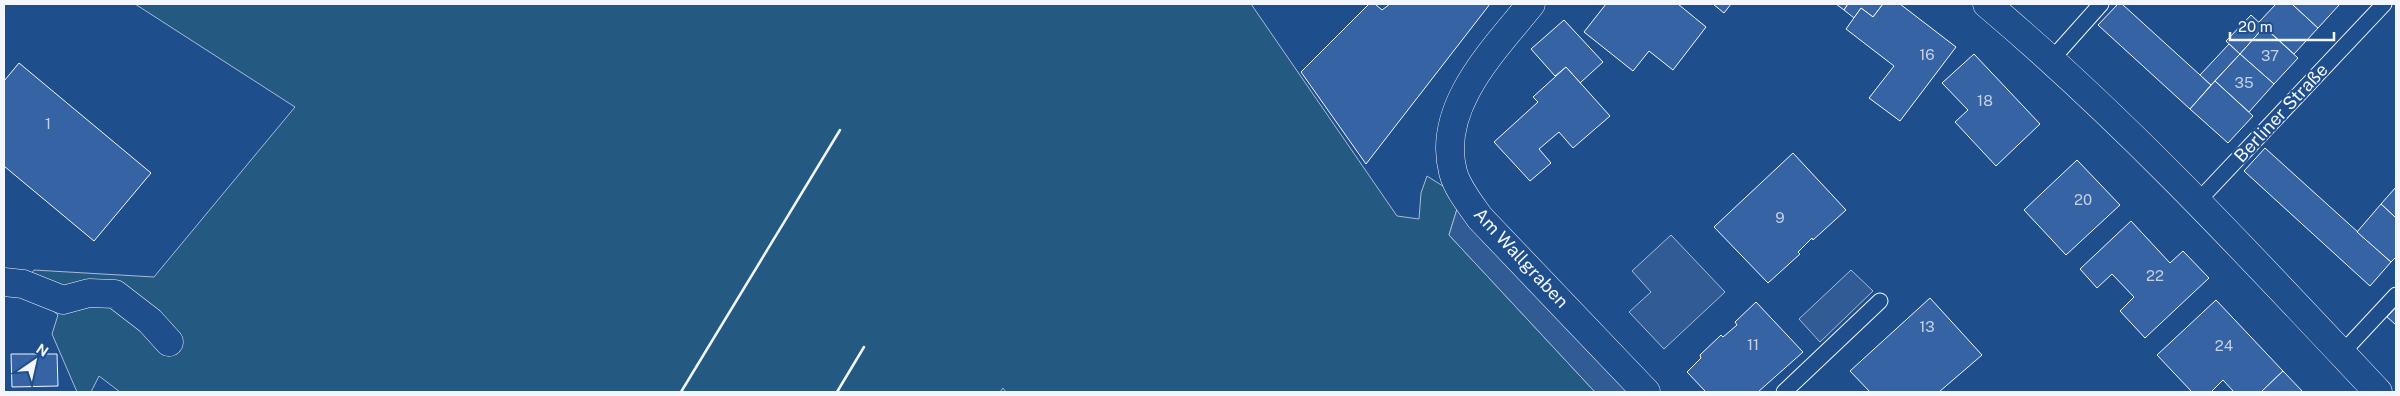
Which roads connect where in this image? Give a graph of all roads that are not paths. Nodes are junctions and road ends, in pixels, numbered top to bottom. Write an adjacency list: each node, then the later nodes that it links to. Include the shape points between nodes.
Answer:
1 (1531, 4): 12 (street, Am Wallgraben, via 1484,64 1456,111 1449,148 1453,173 1480,218)
2 (1987, 4): 5 (street)
3 (2101, 4): 5 (lane)
4 (2384, 4): 6 (lane, Berliner Straße)
5 (2052, 59): 6 (street)
6 (2198, 201): 11 (street)
7 (4, 282): 10 (street, via 23,284 63,300 89,293 115,294 150,321)
8 (2396, 295): 11 (lane)
9 (1880, 301): 13 (lane)
10 (170, 342)
11 (2342, 353): 14 (street)
12 (1646, 392)
13 (1784, 392)
14 (2378, 392)

